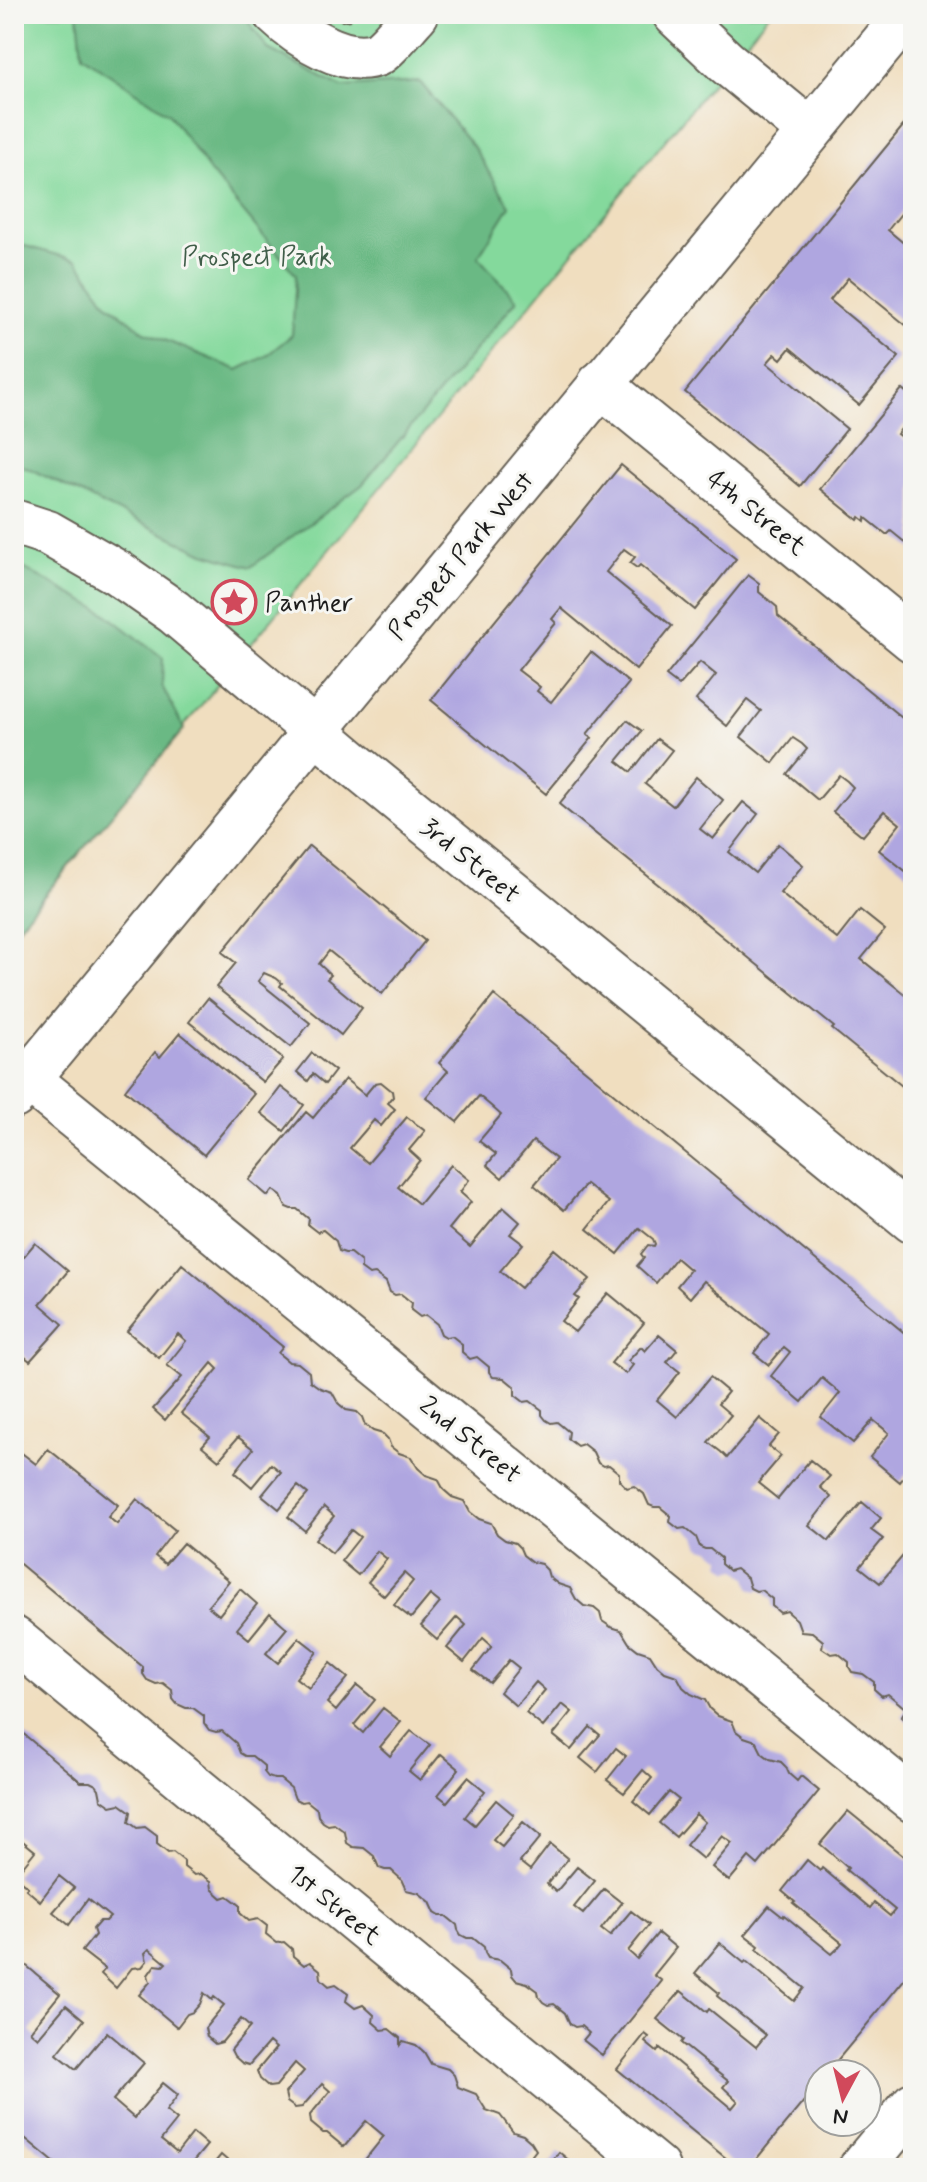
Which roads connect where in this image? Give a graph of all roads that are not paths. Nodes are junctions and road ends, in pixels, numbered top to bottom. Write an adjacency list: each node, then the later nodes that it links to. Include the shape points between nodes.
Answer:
1 (276, 14): 2 (street, via 312,41 348,57 378,54)
2 (416, 14)
3 (675, 14): 5 (street)
4 (903, 36): 5 (street, Prospect Park West)
5 (810, 131): 6 (street, Prospect Park West)
6 (600, 384): 8 (street, 4th Street); 9 (street, Prospect Park West)
7 (14, 522): 9 (street, 3rd Street, via 48,533 118,573 174,612)
8 (913, 640)
9 (315, 731): 10 (street, Prospect Park West); 11 (street, 3rd Street)
10 (21, 1088): 13 (street, 2nd Street)
11 (913, 1221)
12 (14, 1639): 15 (street, 1st Street)
13 (913, 1800)
14 (913, 2105): 16 (street)
15 (657, 2168)
16 (861, 2168)

